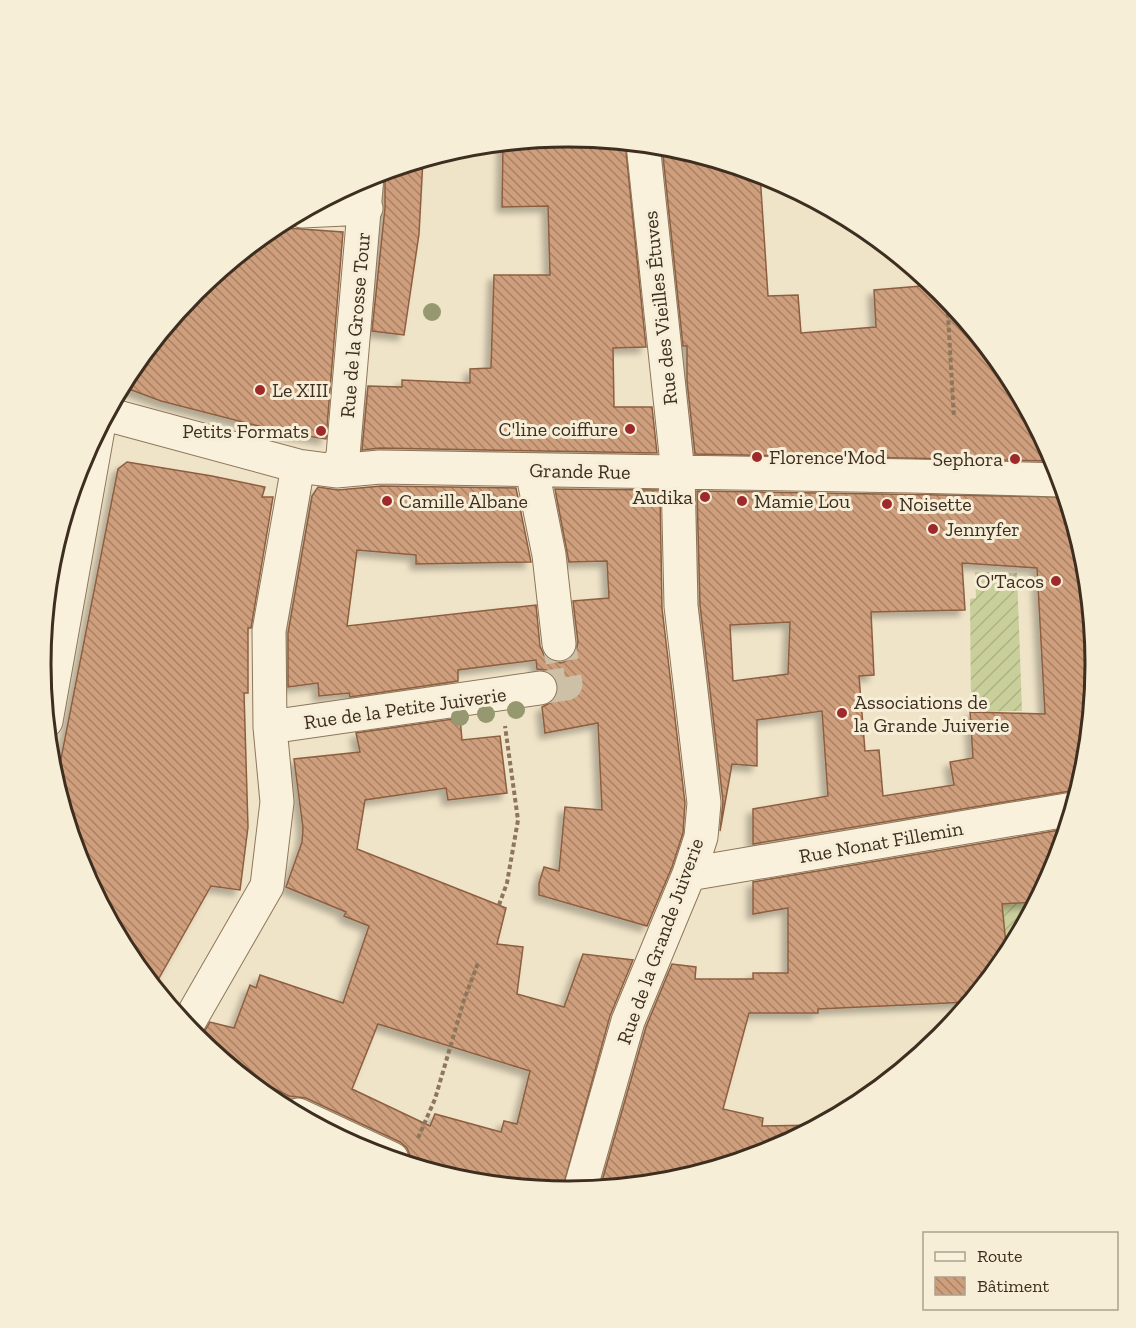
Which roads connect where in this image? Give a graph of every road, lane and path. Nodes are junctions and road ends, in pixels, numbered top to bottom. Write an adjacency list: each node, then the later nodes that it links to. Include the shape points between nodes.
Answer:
1 (644, 153): 11 (street, Rue des Vieilles Étuves)
2 (366, 192): 3 (street); 10 (street, Rue de la Grosse Tour, via 343,455)
3 (339, 200)
4 (947, 312): 6 (path)
5 (114, 416): 8 (street, Grande Rue)
6 (954, 418)
7 (92, 461): 15 (street)
8 (298, 466): 10 (street, Grande Rue); 17 (street, via 269,631)
9 (532, 470): 10 (street, Grande Rue); 11 (street, Grande Rue); 13 (street, via 549,555)
10 (336, 471)
11 (678, 473): 12 (street, Grande Rue); 19 (street, Rue de la Grande Juiverie, via 681,606 704,803 700,837)
12 (1051, 480)
13 (559, 644)
14 (540, 688): 16 (street, Rue de la Petite Juiverie)
15 (52, 689)
16 (500, 694): 17 (street, Rue de la Petite Juiverie); 20 (path, via 518,820 507,883)
17 (270, 727): 22 (street, via 277,802 267,885)
18 (1063, 811): 19 (street, Rue Nonat Fillemin)
19 (689, 874): 25 (street, Rue de la Grande Juiverie, via 628,1021)
20 (499, 905)
21 (478, 963): 24 (path, via 435,1099)
22 (191, 1018)
23 (347, 1132): 24 (street)
24 (404, 1151)
25 (583, 1181)

